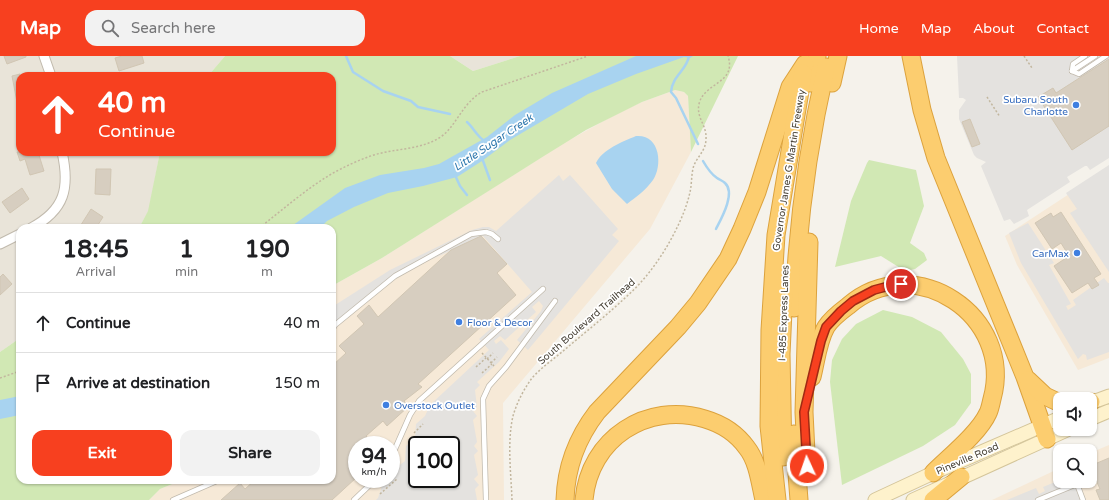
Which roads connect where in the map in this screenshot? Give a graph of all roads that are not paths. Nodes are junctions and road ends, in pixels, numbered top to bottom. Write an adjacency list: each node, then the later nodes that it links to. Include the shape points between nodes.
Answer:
1 (44, 56): 10 (street)
2 (828, 56): 42 (highway, I-485 Express Lanes, via 810,152 794,294 792,388)
3 (838, 56): 25 (highway, via 819,153 809,242)
4 (911, 56): 19 (highway, via 922,110 936,158)
5 (1085, 56): 9 (lane, via 1073,64)
6 (1095, 56): 9 (lane)
7 (1106, 56): 9 (lane, via 1079,74)
8 (809, 59): 37 (highway, via 790,87 757,192 728,259 678,327 589,421 569,467); 40 (highway, Governor James G Martin Freeway, via 776,235 770,330 769,426); 41 (highway, I-485 Express Lanes, via 807,99 785,268 781,354)
9 (1072, 71)
10 (50, 72)
11 (63, 156): 12 (street, via 66,169 64,191 52,213)
12 (38, 224)
13 (16, 236): 15 (street)
14 (498, 239): 18 (lane, via 486,232 471,234 395,276)
15 (0, 244)
16 (543, 289): 29 (lane, via 419,401)
17 (556, 301): 36 (lane, via 489,386 483,399)
18 (336, 323)
19 (1025, 377): 21 (highway, via 1045,396); 28 (highway)
20 (1109, 396): 22 (main road)
21 (1053, 400)
22 (1097, 403)
23 (1097, 408): 24 (main road)
24 (1109, 411)
25 (804, 412): 30 (highway, via 826,327 853,301 874,290 901,284 920,286 946,295 965,309 981,326 993,352 996,385 988,414 976,431); 43 (highway)
26 (1053, 425): 28 (main road, Pineville Road)
27 (1053, 431): 28 (main road, Pineville Road)
28 (1045, 432): 30 (main road, Pineville Road); 31 (main road, Pineville Road)
29 (400, 438)
30 (932, 473): 44 (main road, Pineville Road)
31 (961, 477): 45 (main road, Pineville Road); 46 (highway)
32 (210, 484): 34 (lane)
33 (367, 488): 35 (lane)
34 (173, 500)
35 (354, 500)
36 (486, 500)
37 (565, 500)
38 (584, 500): 39 (highway, via 593,466 614,438 625,429 648,419 676,414 714,422 733,433 753,456)
39 (764, 500)
40 (777, 500)
41 (786, 500)
42 (799, 500)
43 (810, 500)
44 (875, 500)
45 (913, 500)
46 (933, 500)
47 (1038, 500): 48 (lane, via 1076,484)
48 (1083, 500)

